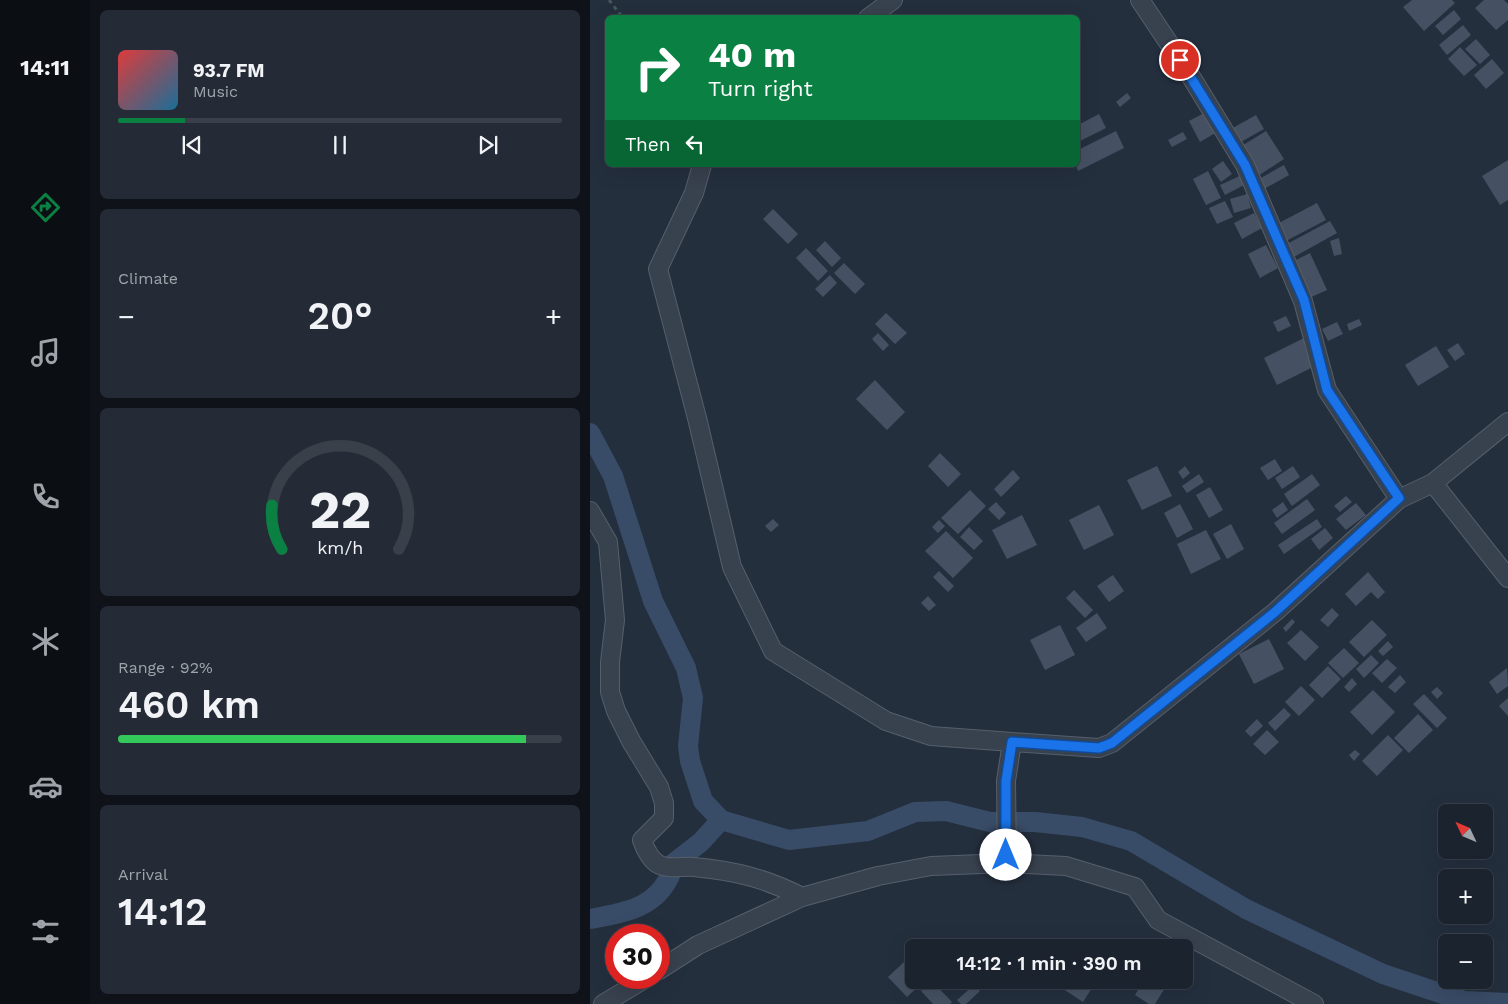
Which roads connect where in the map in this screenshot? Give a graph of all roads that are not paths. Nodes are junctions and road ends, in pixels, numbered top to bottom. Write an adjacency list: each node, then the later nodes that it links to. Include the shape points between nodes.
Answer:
1 (893, 0): 3 (street)
2 (1140, 0): 7 (street, via 1245,165 1304,300 1327,390)
3 (872, 15)
4 (701, 167): 10 (street, via 694,193 658,269 732,566 773,651 886,721 930,736)
5 (1508, 422): 6 (street)
6 (1433, 483): 7 (street); 9 (street)
7 (1399, 498): 10 (street, via 1275,612 1112,743 1099,748)
8 (590, 511): 12 (street, via 608,542 615,620 610,692 616,711 659,787 664,803 664,818 642,840 644,849 662,866 742,874 776,883)
9 (1508, 578)
10 (1012, 742): 11 (street, via 1006,781)
11 (1006, 859): 12 (street, via 931,866); 16 (street, via 1066,866 1135,887 1158,920)
12 (802, 896): 13 (street, via 698,945)
13 (670, 963)
14 (628, 989): 15 (street)
15 (603, 1004)
16 (1314, 1004)

